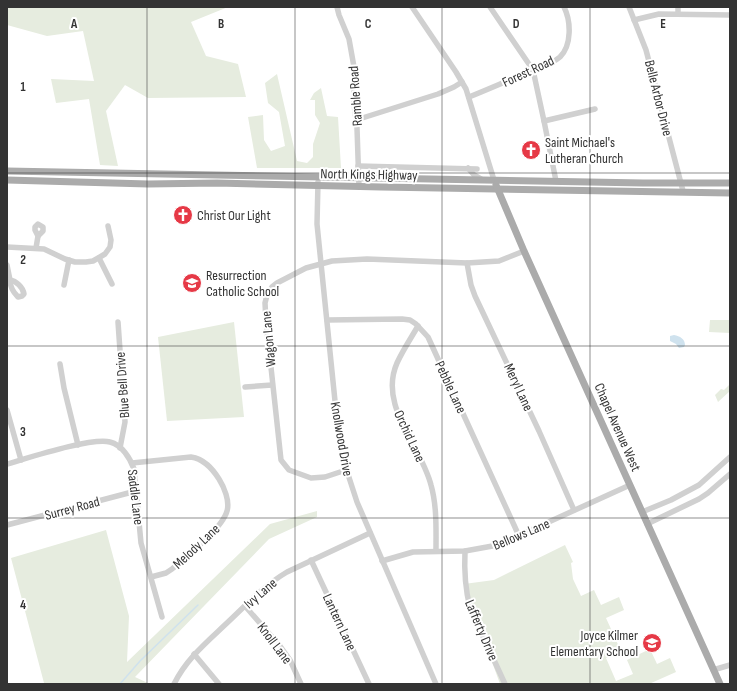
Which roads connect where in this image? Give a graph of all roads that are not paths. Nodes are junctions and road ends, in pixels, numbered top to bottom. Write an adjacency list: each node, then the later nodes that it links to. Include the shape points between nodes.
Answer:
1 (338, 7): 14 (street, Ramble Road, via 352,54)
2 (412, 7): 11 (street)
3 (490, 7): 10 (street)
4 (564, 7): 10 (street, Forest Road, via 569,30 564,51 555,60)
5 (629, 7): 9 (street, Belle Arbor Drive)
6 (678, 7): 7 (street)
7 (678, 14): 8 (street); 9 (street, via 659,14)
8 (730, 15)
9 (634, 20): 26 (street, Belle Arbor Drive, via 646,50)
10 (533, 70): 12 (street, Forest Road); 15 (street)
11 (462, 82): 12 (street); 14 (street, via 438,94)
12 (469, 97): 24 (street)
13 (595, 109): 15 (street)
14 (356, 120): 16 (street, Ramble Road)
15 (544, 121): 25 (street)
16 (358, 166): 17 (street); 21 (street, Ramble Road)
17 (468, 168): 18 (street); 23 (street)
18 (477, 169)
19 (7, 171): 20 (main road, North Kings Highway)
20 (318, 177): 21 (main road, North Kings Highway); 28 (street, Knollwood Drive)
21 (358, 178): 23 (main road, North Kings Highway); 29 (street, Ramble Road)
22 (7, 180): 28 (main road, North Kings Highway)
23 (481, 180): 24 (main road, North Kings Highway)
24 (494, 180): 25 (main road, North Kings Highway); 30 (main road, Chapel Avenue West)
25 (556, 181): 26 (main road, North Kings Highway)
26 (681, 183): 27 (main road, North Kings Highway); 31 (street, Belle Arbor Drive)
27 (730, 183)
28 (318, 186): 29 (main road, North Kings Highway); 39 (street, Knollwood Drive, via 317,224)
29 (359, 187): 30 (main road, North Kings Highway)
30 (498, 189): 31 (main road, North Kings Highway); 35 (main road, Chapel Avenue West)
31 (683, 191): 32 (main road, North Kings Highway)
32 (730, 192)
33 (108, 226): 36 (street, via 110,247)
34 (7, 247): 37 (street, via 37,242 44,249)
35 (524, 251): 38 (street, Wagon Lane, via 499,261); 59 (main road, Chapel Avenue West)
36 (100, 258): 37 (street, via 86,262); 42 (street)
37 (69, 260): 43 (street)
38 (467, 263): 39 (street, Wagon Lane, via 367,259); 61 (street, Meryl Lane, via 475,296)
39 (321, 264): 44 (street, Knollwood Drive); 48 (street, Wagon Lane, via 306,268 277,283 267,295 265,303)
40 (7, 265): 41 (street)
41 (10, 280)
42 (112, 284)
43 (64, 285)
44 (327, 320): 46 (street, via 402,319 410,320); 57 (street, Knollwood Drive, via 335,401)
45 (118, 322): 52 (street, Blue Bell Drive, via 125,414)
46 (418, 326): 66 (street, Pebble Lane, via 428,337); 67 (street, Orchid Lane, via 397,363 392,382 398,414 431,484 436,510)
47 (60, 364): 51 (street)
48 (272, 385): 49 (street); 57 (street, Wagon Lane, via 281,460 289,470 311,478 325,477)
49 (245, 387)
50 (7, 410): 54 (street)
51 (78, 445): 52 (street, via 99,441 110,442); 54 (street)
52 (120, 448): 55 (street, Saddle Lane)
53 (730, 457): 62 (street, via 699,485)
54 (21, 460): 56 (street)
55 (132, 463): 60 (street, Saddle Lane); 71 (street, Melody Lane, via 191,457 199,459 216,476 227,499 227,511 220,525 172,569)
56 (7, 464)
57 (346, 470): 65 (street, Knollwood Drive)
58 (730, 474): 63 (street, via 708,493)
59 (630, 485): 61 (street, Bellows Lane); 62 (main road, Chapel Avenue West)
60 (136, 491): 64 (street, Surrey Road); 71 (street, Saddle Lane, via 141,543)
61 (574, 510): 66 (street, Bellows Lane)
62 (642, 512): 63 (main road, Chapel Avenue West)
63 (647, 524): 76 (main road, Chapel Avenue West)
64 (7, 525)
65 (370, 533): 69 (street, Ivy Lane); 70 (street, Knollwood Drive)
66 (519, 536): 68 (street, Bellows Lane, via 498,545)
67 (436, 551): 68 (street, Bellows Lane); 70 (street, Bellows Lane, via 413,552)
68 (466, 551): 82 (street, Lafferty Drive, via 466,595)
69 (311, 560): 72 (street, Ivy Lane, via 277,578); 80 (street, Lantern Lane)
70 (382, 561): 81 (street, Knollwood Drive)
71 (151, 577): 73 (street, Saddle Lane)
72 (245, 606): 74 (street, Ivy Lane); 79 (street, Knoll Lane, via 280,646)
73 (162, 617)
74 (194, 654): 77 (street, Ivy Lane); 78 (street)
75 (730, 665): 76 (street)
76 (713, 670): 83 (main road, Chapel Avenue West)
77 (174, 684)
78 (219, 684)
79 (301, 684)
80 (369, 684)
81 (436, 684)
82 (505, 684)
83 (720, 684)

